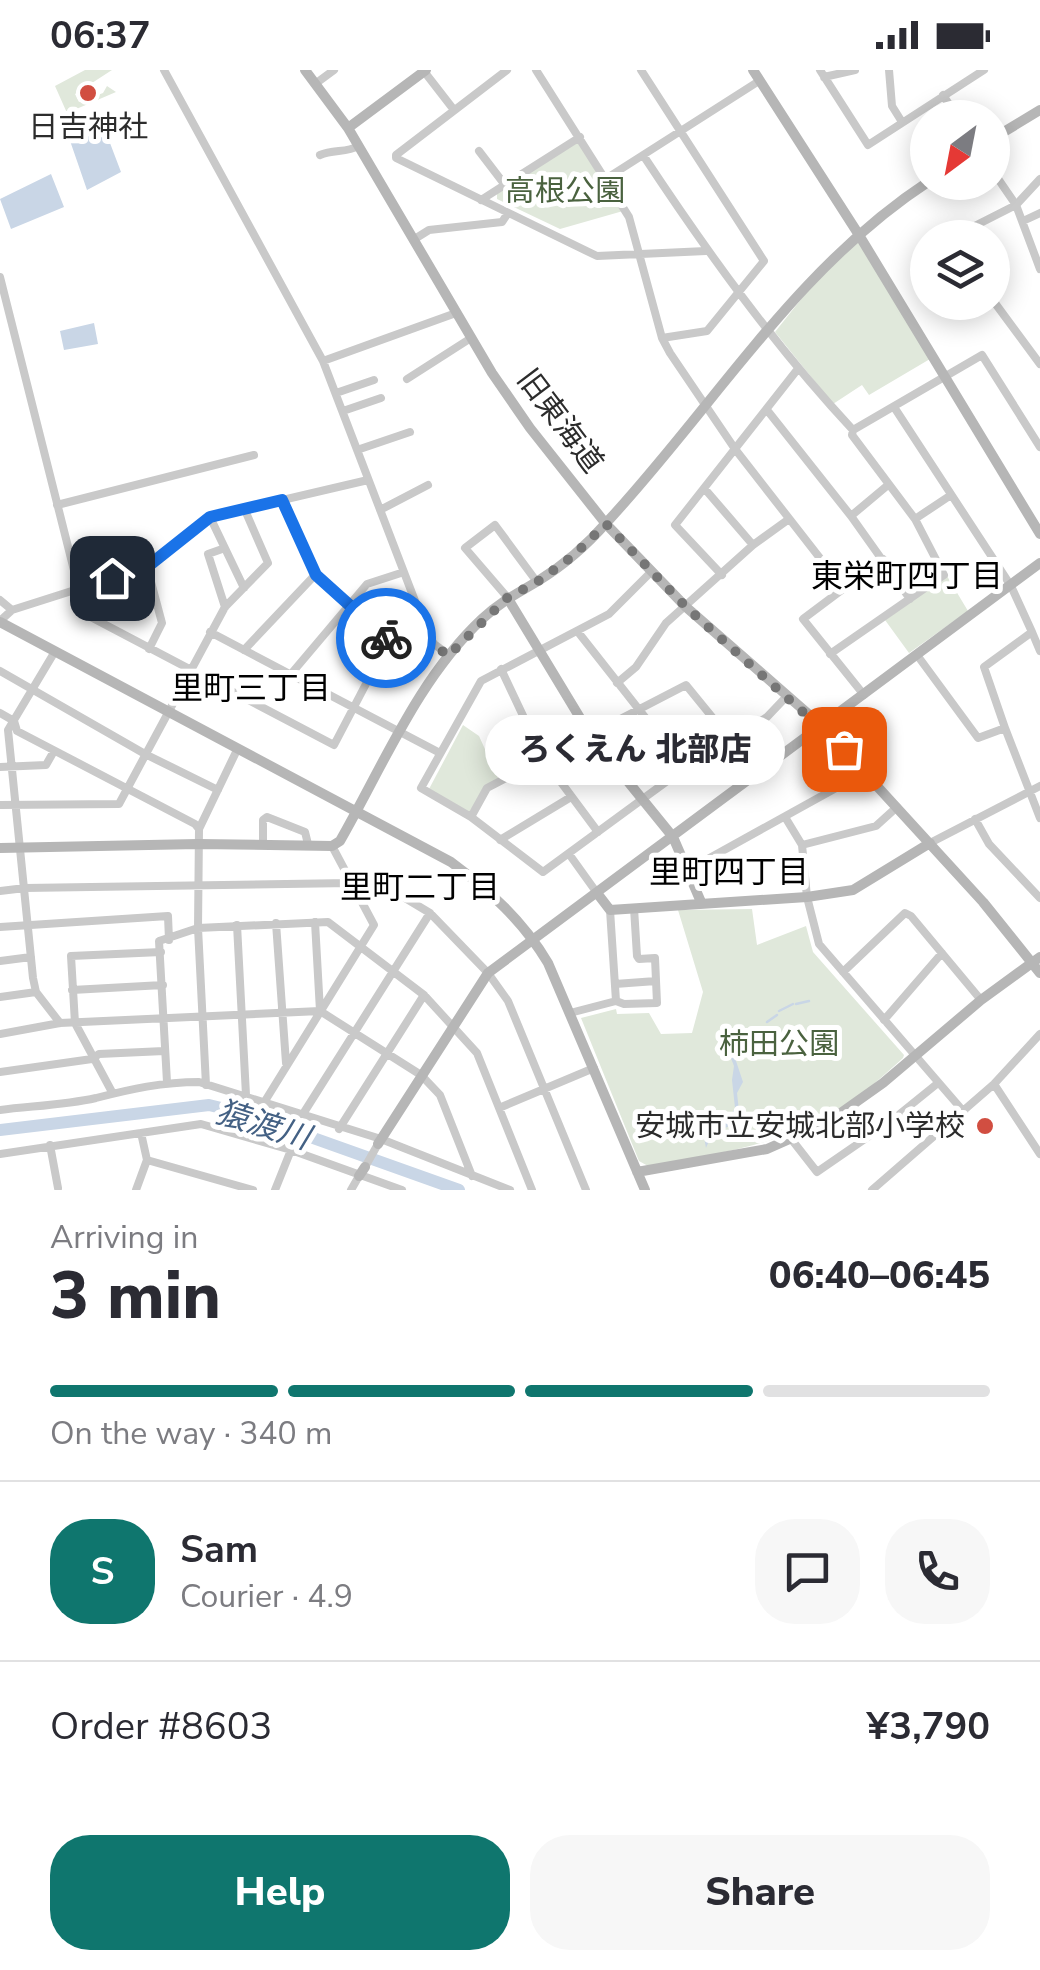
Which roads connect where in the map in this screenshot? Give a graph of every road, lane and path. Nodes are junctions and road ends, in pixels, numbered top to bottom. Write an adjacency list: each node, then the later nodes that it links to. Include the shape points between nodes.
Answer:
1 (164, 70): 52 (street)
2 (305, 70): 15 (street, 旧東海道)
3 (334, 70): 15 (street)
4 (507, 70): 18 (street)
5 (536, 70): 24 (street)
6 (641, 70): 23 (street)
7 (753, 70): 14 (street)
8 (855, 70): 12 (street)
9 (889, 70): 20 (street, via 892,106)
10 (984, 70): 13 (street)
11 (424, 71): 18 (street); 21 (street)
12 (822, 74): 20 (street, via 868,146)
13 (966, 74): 16 (street)
14 (760, 81): 23 (street); 40 (street)
15 (315, 84): 21 (street, 旧東海道)
16 (943, 95): 17 (street); 20 (street)
17 (946, 100)
18 (454, 110): 34 (street, via 396,158)
19 (1040, 110): 22 (street)
20 (902, 122)
21 (348, 128): 25 (street, 旧東海道)
22 (1010, 128)
23 (681, 131): 28 (street); 46 (street, via 764,261)
24 (580, 136): 29 (street); 31 (street)
25 (358, 146): 27 (street); 41 (street, 旧東海道)
26 (479, 151): 31 (street)
27 (320, 154)
28 (643, 155): 29 (street); 42 (street)
29 (607, 178): 43 (street, via 629,216)
30 (1040, 179): 35 (street)
31 (505, 185): 34 (street)
32 (910, 196): 40 (street)
33 (1010, 197): 35 (street)
34 (481, 200): 36 (street)
35 (1016, 206): 38 (street); 39 (street)
36 (508, 213): 41 (street, via 502,222 429,230); 43 (street, via 597,256)
37 (1040, 214): 39 (street)
38 (988, 220)
39 (1023, 220): 44 (street)
40 (859, 235): 49 (street); 55 (street)
41 (413, 240): 47 (street, 旧東海道)
42 (706, 251): 43 (street); 46 (street)
43 (640, 254): 51 (street)
44 (1040, 270)
45 (0, 277): 76 (street)
46 (738, 293): 49 (street); 51 (street, via 707,331)
47 (456, 313): 50 (street, 旧東海道); 52 (street)
48 (1008, 320): 53 (street)
49 (767, 329): 54 (street); 60 (street)
50 (471, 338): 56 (street); 83 (street, 旧東海道, via 530,428)
51 (662, 338): 60 (street)
52 (324, 360): 58 (street)
53 (1040, 364)
54 (798, 370): 62 (street); 64 (street)
55 (944, 377): 61 (street); 66 (street, via 982,355); 84 (street)
56 (407, 379)
57 (374, 380): 58 (street)
58 (336, 393): 63 (street)
59 (381, 398): 63 (street)
60 (704, 404): 68 (street); 83 (street)
61 (894, 407): 64 (street); 74 (street)
62 (767, 410): 68 (street); 79 (street)
63 (343, 411): 67 (street)
64 (853, 430): 72 (street)
65 (410, 432): 67 (street)
66 (1039, 444)
67 (357, 450): 70 (street)
68 (735, 450): 73 (street); 81 (street)
69 (254, 455): 76 (street)
70 (368, 480): 75 (street); 78 (street)
71 (428, 485): 78 (street)
72 (888, 485): 79 (street); 82 (street)
73 (704, 488): 85 (street); 93 (street, via 674,525)
74 (951, 496): 82 (street); 95 (street)
75 (282, 500): 77 (street); 92 (street)
76 (57, 505): 96 (street)
77 (244, 508): 80 (street); 97 (street, via 268,563)
78 (380, 510): 90 (street)
79 (851, 516): 87 (street)
80 (210, 517): 86 (street); 89 (street)
81 (789, 518): 85 (street); 98 (street)
82 (915, 520): 100 (street, via 944,575)
83 (606, 524): 91 (street, 旧東海道); 94 (street)
84 (1040, 534)
85 (752, 546): 93 (street)
86 (225, 548): 97 (street); 103 (street, via 208,554)
87 (883, 559): 98 (street); 100 (street)
88 (1040, 563): 95 (street)
89 (147, 567): 96 (street); 112 (street, via 162,623)
90 (404, 572): 102 (street, via 366,584); 107 (street)
91 (651, 572): 104 (street, 旧東海道); 109 (street, via 608,614)
92 (316, 575): 102 (street); 113 (street)
93 (722, 575): 104 (street)
94 (537, 582): 99 (street); 99 (street, via 495,525 465,548)
95 (1011, 586): 110 (street); 119 (street)
96 (77, 588): 105 (street); 112 (street, via 85,614)
97 (244, 588): 103 (street)
98 (844, 589): 117 (street, via 803,619)
99 (507, 598): 114 (street); 118 (street)
100 (910, 599): 117 (street)
101 (0, 600): 105 (street)
102 (348, 603): 111 (street); 123 (street)
103 (226, 607): 108 (street)
104 (686, 607): 124 (street); 127 (street, 旧東海道)
105 (12, 610): 106 (street)
106 (0, 622): 116 (street)
107 (424, 627): 111 (street); 118 (street)
108 (210, 632): 113 (street); 121 (street)
109 (578, 632): 114 (street); 124 (street)
110 (1032, 632): 115 (street); 134 (street, via 983,669)
111 (389, 640): 128 (street)
112 (149, 649): 121 (street)
113 (244, 650): 123 (street)
114 (537, 651): 120 (street); 137 (street)
115 (1040, 651)
116 (54, 653): 125 (street); 131 (street)
117 (830, 654): 126 (street)
118 (448, 656): 136 (street)
119 (917, 656): 126 (street); 134 (street, via 975,736)
120 (501, 668): 141 (street, via 481,681); 143 (street)
121 (190, 670): 128 (street, via 334,745); 131 (street)
122 (0, 671): 125 (street)
123 (291, 674): 128 (street)
124 (617, 683): 129 (street)
125 (32, 691): 132 (street); 142 (street)
126 (864, 695): 133 (street)
127 (787, 696): 133 (street, 旧東海道); 138 (street)
128 (352, 707): 136 (street)
129 (639, 709): 137 (street); 138 (street, via 686,684); 146 (street)
130 (0, 713): 132 (street)
131 (167, 713): 139 (street); 142 (street)
132 (14, 722): 135 (street); 140 (street, via 17,731)
133 (822, 726): 147 (street, 旧東海道); 164 (street)
134 (1005, 728): 151 (street)
135 (4, 731): 144 (street)
136 (400, 732): 141 (street); 157 (street)
137 (591, 736): 143 (street); 153 (street)
138 (730, 740): 146 (street)
139 (237, 750): 150 (street); 157 (street)
140 (54, 752): 144 (street, via 46,766); 149 (street)
141 (440, 753): 159 (street, via 421,788)
142 (146, 754): 149 (street); 150 (street)
143 (543, 758): 152 (street); 159 (street, via 487,788)
144 (12, 766): 145 (street); 154 (street)
145 (0, 767)
146 (685, 768): 153 (street)
147 (865, 772): 156 (street, 旧東海道); 158 (street)
148 (1040, 786): 151 (street)
149 (127, 790): 154 (street, via 118,804); 162 (street)
150 (218, 790): 162 (street)
151 (1028, 792): 160 (street); 161 (street)
152 (571, 796): 163 (street); 165 (street)
153 (642, 798): 163 (street); 164 (street)
154 (16, 804): 155 (street); 172 (street)
155 (0, 806)
156 (897, 806): 166 (street, 旧東海道); 171 (street, via 876,826)
157 (356, 812): 170 (street); 193 (street, via 451,862)
158 (785, 817): 171 (street); 175 (street)
159 (471, 818): 165 (street)
160 (1040, 818)
161 (975, 819): 166 (street); 182 (street, via 989,844)
162 (199, 829): 167 (street)
163 (598, 832): 174 (street)
164 (673, 837): 175 (street); 180 (street)
165 (500, 840): 174 (street, via 543,872)
166 (930, 843): 181 (street, via 853,890); 199 (street, 旧東海道)
167 (198, 844): 169 (street); 172 (street); 176 (street)
168 (308, 844): 169 (street); 169 (street, via 305,832 267,817); 170 (street)
169 (263, 845)
170 (332, 846): 177 (street)
171 (802, 846): 181 (street)
172 (20, 847): 173 (street); 178 (street)
173 (0, 848)
174 (569, 854): 180 (street)
175 (688, 870): 183 (street)
176 (198, 884): 177 (street); 178 (street); 192 (street)
177 (350, 884): 186 (street, via 365,874); 195 (street, via 374,925)
178 (24, 888): 179 (street); 189 (street)
179 (0, 891)
180 (597, 893): 185 (street); 193 (street)
181 (807, 897): 183 (street); 203 (street, via 818,944)
182 (1040, 898)
183 (701, 902): 184 (street)
184 (634, 908): 185 (street); 205 (street, via 637,956 655,958)
185 (610, 910): 207 (street)
186 (430, 913): 201 (street); 202 (street)
187 (315, 922): 188 (street); 195 (street, via 328,922); 214 (street)
188 (276, 923): 190 (street); 215 (street)
189 (28, 924): 191 (street); 194 (street, via 168,916); 198 (street)
190 (237, 925): 192 (street); 216 (street)
191 (0, 927)
192 (198, 928): 194 (street); 218 (street)
193 (534, 939): 202 (street); 217 (street)
194 (169, 940): 196 (street, via 159,941)
195 (362, 946): 201 (street); 214 (street)
196 (161, 952): 206 (street); 208 (street, via 71,956)
197 (942, 953): 203 (street, via 904,913); 213 (street); 220 (street)
198 (31, 957): 200 (street); 209 (street)
199 (1035, 959): 204 (street, 旧東海道); 213 (street)
200 (0, 961)
201 (393, 970): 210 (street); 224 (street)
202 (488, 972): 223 (street); 239 (street, via 508,1001)
203 (843, 972): 220 (street)
204 (1040, 973)
205 (656, 981): 207 (street); 212 (street, via 658,1002)
206 (162, 984): 208 (street); 219 (street)
207 (615, 984): 212 (street)
208 (72, 990): 221 (street)
209 (36, 992): 211 (street); 222 (street)
210 (424, 995): 223 (street); 228 (street)
211 (0, 997)
212 (616, 1000): 217 (street)
213 (982, 1000): 229 (street)
214 (320, 1011): 215 (street); 224 (street); 231 (street)
215 (280, 1012): 216 (street); 231 (street)
216 (242, 1014): 218 (street); 241 (street)
217 (570, 1014): 232 (street)
218 (204, 1017): 219 (street); 238 (street)
219 (164, 1018): 221 (street); 227 (street)
220 (884, 1020): 229 (street)
221 (75, 1023): 222 (street); 230 (street)
222 (60, 1024): 225 (street)
223 (452, 1027): 234 (street); 243 (street, via 477,1053)
224 (354, 1032): 228 (street); 246 (street)
225 (0, 1034)
226 (1039, 1039): 237 (street)
227 (164, 1051): 230 (street); 235 (street)
228 (386, 1054): 234 (street); 247 (street)
229 (915, 1056): 236 (street); 249 (street, via 854,1106)
230 (92, 1059): 233 (street); 240 (street)
231 (286, 1065): 242 (street)
232 (594, 1068): 239 (street); 257 (street)
233 (0, 1072)
234 (421, 1075): 250 (street); 258 (street, via 440,1095)
235 (167, 1082): 238 (street); 240 (street)
236 (938, 1084): 245 (street); 249 (street, via 817,1172)
237 (994, 1084): 245 (street); 254 (street)
238 (206, 1085): 241 (street)
239 (545, 1090): 243 (street); 267 (street)
240 (112, 1092): 244 (street)
241 (246, 1095): 242 (street)
242 (265, 1101): 246 (street)
243 (500, 1108): 266 (street)
244 (0, 1110)
245 (964, 1112): 269 (street)
246 (303, 1114): 247 (street)
247 (340, 1129): 250 (street)
248 (141, 1133): 251 (street); 252 (street, via 201,1124); 255 (street)
249 (792, 1140): 257 (street, via 740,1156)
250 (379, 1141): 256 (street); 258 (street)
251 (50, 1145): 253 (street); 259 (street)
252 (291, 1150): 256 (street); 262 (street)
253 (0, 1154)
254 (1040, 1154)
255 (147, 1160): 260 (street); 261 (street)
256 (362, 1171): 263 (street); 264 (street)
257 (638, 1172): 268 (street)
258 (472, 1176): 265 (street)
259 (59, 1189)
260 (136, 1190)
261 (253, 1190)
262 (276, 1190)
263 (352, 1190)
264 (402, 1190)
265 (510, 1190)
266 (532, 1190)
267 (586, 1190)
268 (645, 1190)
269 (872, 1190)

